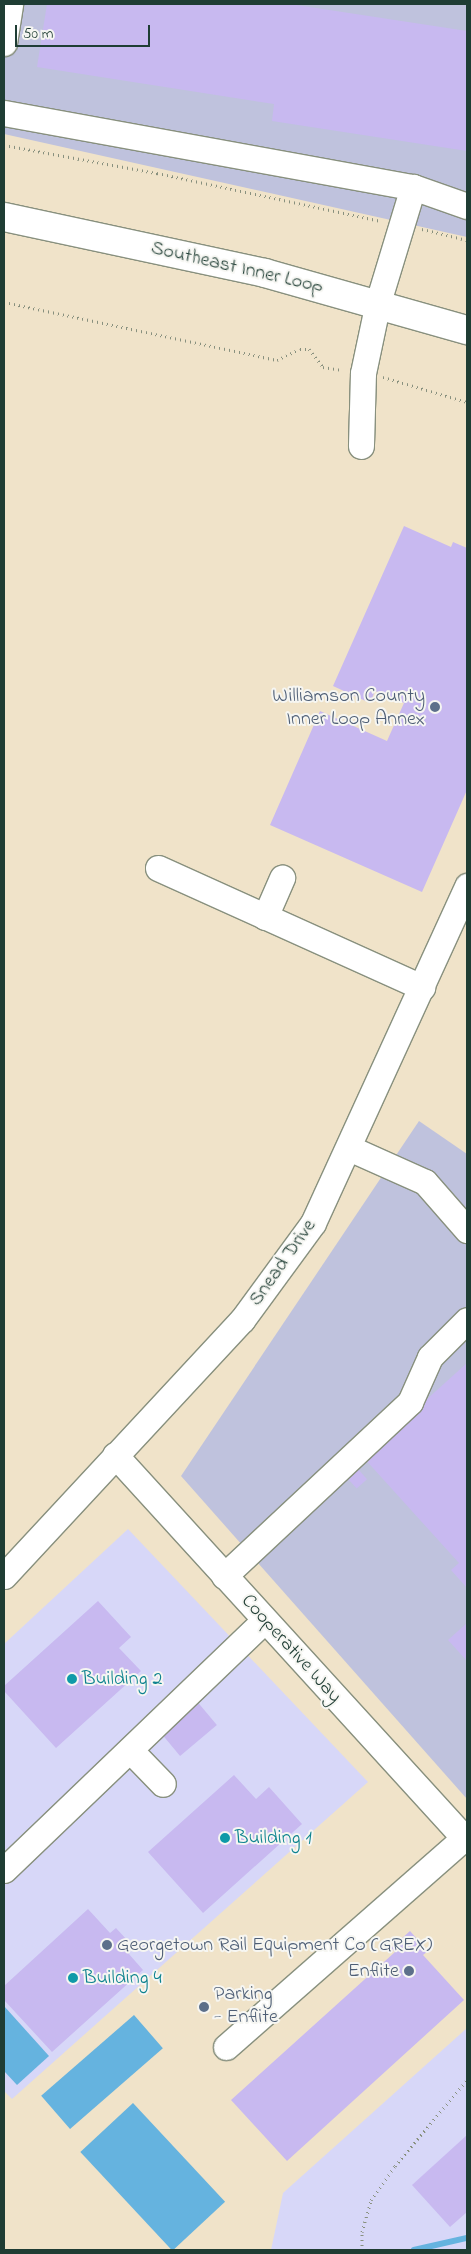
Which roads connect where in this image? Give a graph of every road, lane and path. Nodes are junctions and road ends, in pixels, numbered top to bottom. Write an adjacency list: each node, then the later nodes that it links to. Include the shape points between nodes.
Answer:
1 (10, 4): 2 (street)
2 (4, 43)
3 (4, 113): 5 (street)
4 (4, 145): 8 (path, via 157,173)
5 (413, 187): 6 (street); 8 (street)
6 (467, 206)
7 (4, 217): 11 (main road, Southeast Inner Loop, via 265,273)
8 (401, 225): 9 (path); 11 (street)
9 (467, 240)
10 (4, 302): 13 (path, via 277,360 300,349 309,349 323,367)
11 (378, 302): 12 (main road, Southeast Inner Loop); 16 (street, via 362,378)
12 (467, 330)
13 (348, 371)
14 (380, 376): 15 (path)
15 (467, 402)
16 (361, 446)
17 (158, 868): 20 (street)
18 (282, 878): 20 (street)
19 (467, 886): 21 (street, Snead Drive)
20 (265, 916): 21 (street)
21 (422, 987): 22 (street, Snead Drive)
22 (349, 1148): 23 (street, via 425,1182); 25 (street, Snead Drive, via 313,1223 242,1320)
23 (467, 1230)
24 (467, 1320): 27 (street, via 430,1357 410,1402)
25 (115, 1455): 26 (street, Snead Drive); 27 (street, Cooperative Way)
26 (4, 1576)
27 (224, 1576): 28 (street, Cooperative Way)
28 (265, 1620): 29 (street); 31 (street, Cooperative Way)
29 (130, 1750): 30 (street); 32 (street)
30 (164, 1784)
31 (466, 1840): 33 (street)
32 (4, 1870)
33 (226, 2047)
34 (467, 2080): 35 (path, via 371,2200 362,2232)
35 (362, 2250)

